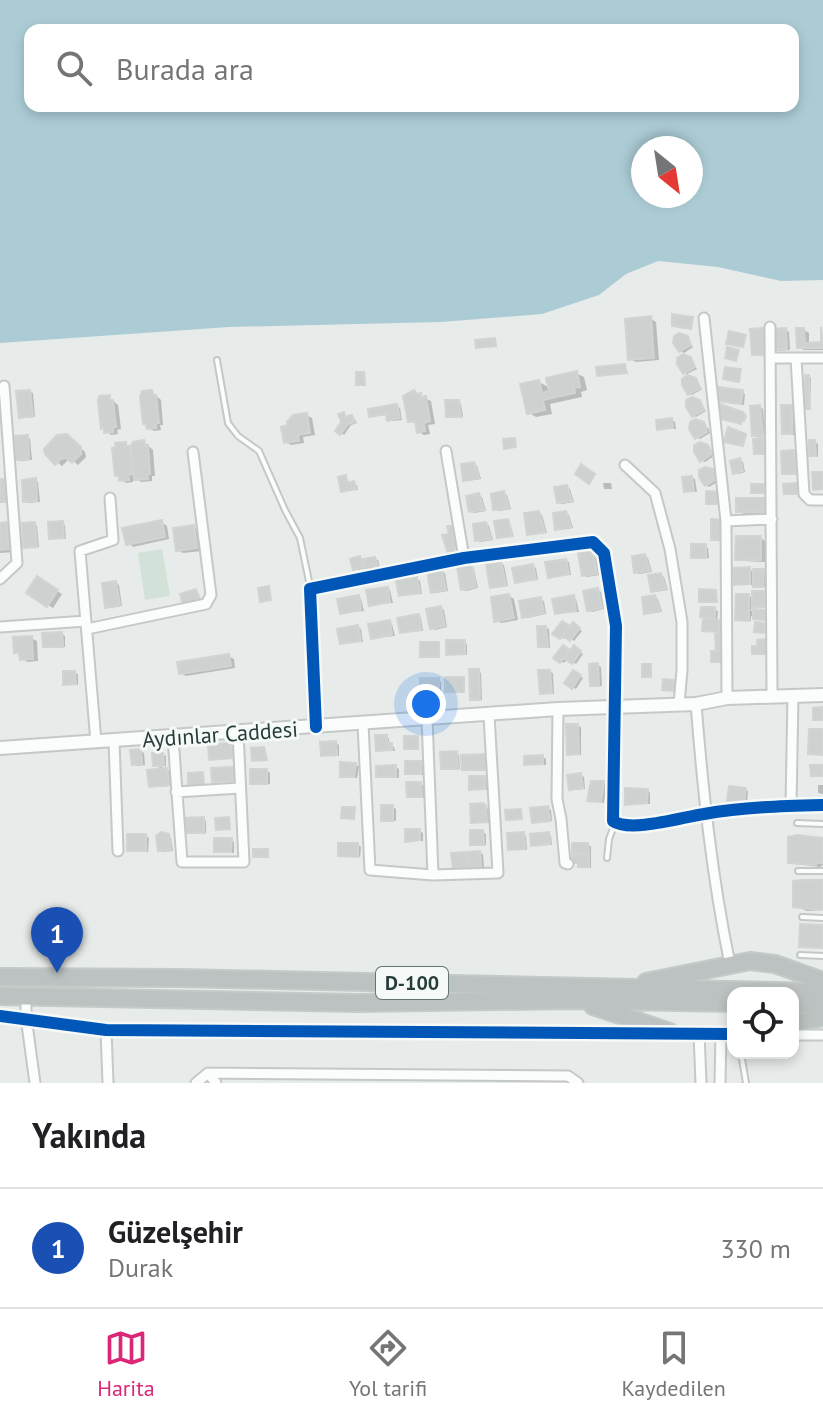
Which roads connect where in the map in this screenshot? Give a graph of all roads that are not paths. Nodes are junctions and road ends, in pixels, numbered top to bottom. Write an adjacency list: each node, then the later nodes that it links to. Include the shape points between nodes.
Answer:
1 (704, 318): 14 (street)
2 (770, 327): 3 (street)
3 (770, 358): 4 (street); 13 (street)
4 (796, 358): 5 (street); 12 (street, via 804,494)
5 (823, 358)
6 (217, 360): 17 (lane, via 228,423 259,451 300,538)
7 (4, 386): 16 (street, via 17,563)
8 (446, 451): 15 (street)
9 (193, 452): 18 (street, via 211,595 206,604)
10 (625, 465): 24 (street, via 655,493 670,549 682,622)
11 (110, 498): 18 (street, via 113,540 80,551)
12 (823, 500)
13 (772, 519): 14 (street); 22 (street)
14 (726, 521): 23 (street)
15 (464, 558): 17 (street); 26 (street, via 593,542 604,553 616,626)
16 (0, 579)
17 (310, 589): 31 (street)
18 (87, 625): 19 (street); 35 (street)
19 (0, 627)
20 (793, 695): 21 (street, Aydınlar Caddesi); 22 (street, Aydınlar Caddesi); 40 (street)
21 (823, 695)
22 (772, 696): 23 (street, Aydınlar Caddesi)
23 (727, 698): 25 (street, Aydınlar Caddesi)
24 (679, 704): 25 (street, Aydınlar Caddesi); 26 (street, Aydınlar Caddesi)
25 (696, 704): 41 (street)
26 (616, 706): 27 (street, Aydınlar Caddesi); 42 (street)
27 (558, 709): 28 (street, Aydınlar Caddesi); 47 (street, via 557,799)
28 (489, 715): 29 (street, Aydınlar Caddesi); 50 (street, via 498,873)
29 (427, 718): 30 (street, Aydınlar Caddesi); 50 (street)
30 (363, 724): 31 (street, Aydınlar Caddesi); 50 (street, via 370,870)
31 (316, 727): 32 (street, Aydınlar Caddesi)
32 (238, 732): 33 (street, Aydınlar Caddesi); 37 (street)
33 (173, 737): 34 (street, Aydınlar Caddesi); 38 (street)
34 (114, 741): 35 (street, Aydınlar Caddesi); 45 (street)
35 (96, 742): 36 (street, Aydınlar Caddesi)
36 (0, 748)
37 (240, 788): 38 (street); 38 (street, via 244,862 182,862)
38 (176, 792)
39 (823, 805): 40 (street)
40 (791, 806): 41 (street)
41 (705, 814): 42 (street); 55 (street)
42 (615, 823): 46 (lane)
43 (797, 823): 44 (lane)
44 (823, 824)
45 (118, 851)
46 (607, 858)
47 (568, 864)
48 (798, 871): 49 (lane)
49 (823, 871)
50 (433, 875)
51 (802, 917): 52 (lane)
52 (823, 918)
53 (800, 955): 54 (lane)
54 (823, 956)
55 (730, 964): 57 (highway, via 775,964); 58 (highway)
56 (0, 977): 58 (highway, D-100)
57 (823, 981)
58 (621, 989): 59 (highway, D-100)
59 (823, 992)
60 (0, 996): 61 (highway, D-100)
61 (26, 996): 62 (highway, D-100, via 357,1003); 67 (street)
62 (572, 1000): 63 (highway, D-100); 71 (highway)
63 (727, 1003)
64 (799, 1004): 65 (highway)
65 (823, 1004)
66 (0, 1016): 67 (street)
67 (26, 1017): 70 (street); 80 (street)
68 (823, 1017): 69 (highway)
69 (799, 1022)
70 (106, 1030): 71 (street); 81 (street)
71 (670, 1032): 72 (street)
72 (699, 1033): 73 (street); 85 (street)
73 (721, 1033): 74 (street); 86 (street)
74 (727, 1034)
75 (799, 1035): 76 (street)
76 (823, 1035)
77 (742, 1059): 87 (lane)
78 (208, 1073): 79 (street); 82 (street); 83 (street)
79 (468, 1079): 84 (street, via 568,1076)
80 (35, 1083)
81 (108, 1083)
82 (196, 1083)
83 (216, 1083)
84 (578, 1083)
85 (701, 1083)
86 (720, 1083)
87 (746, 1083)

